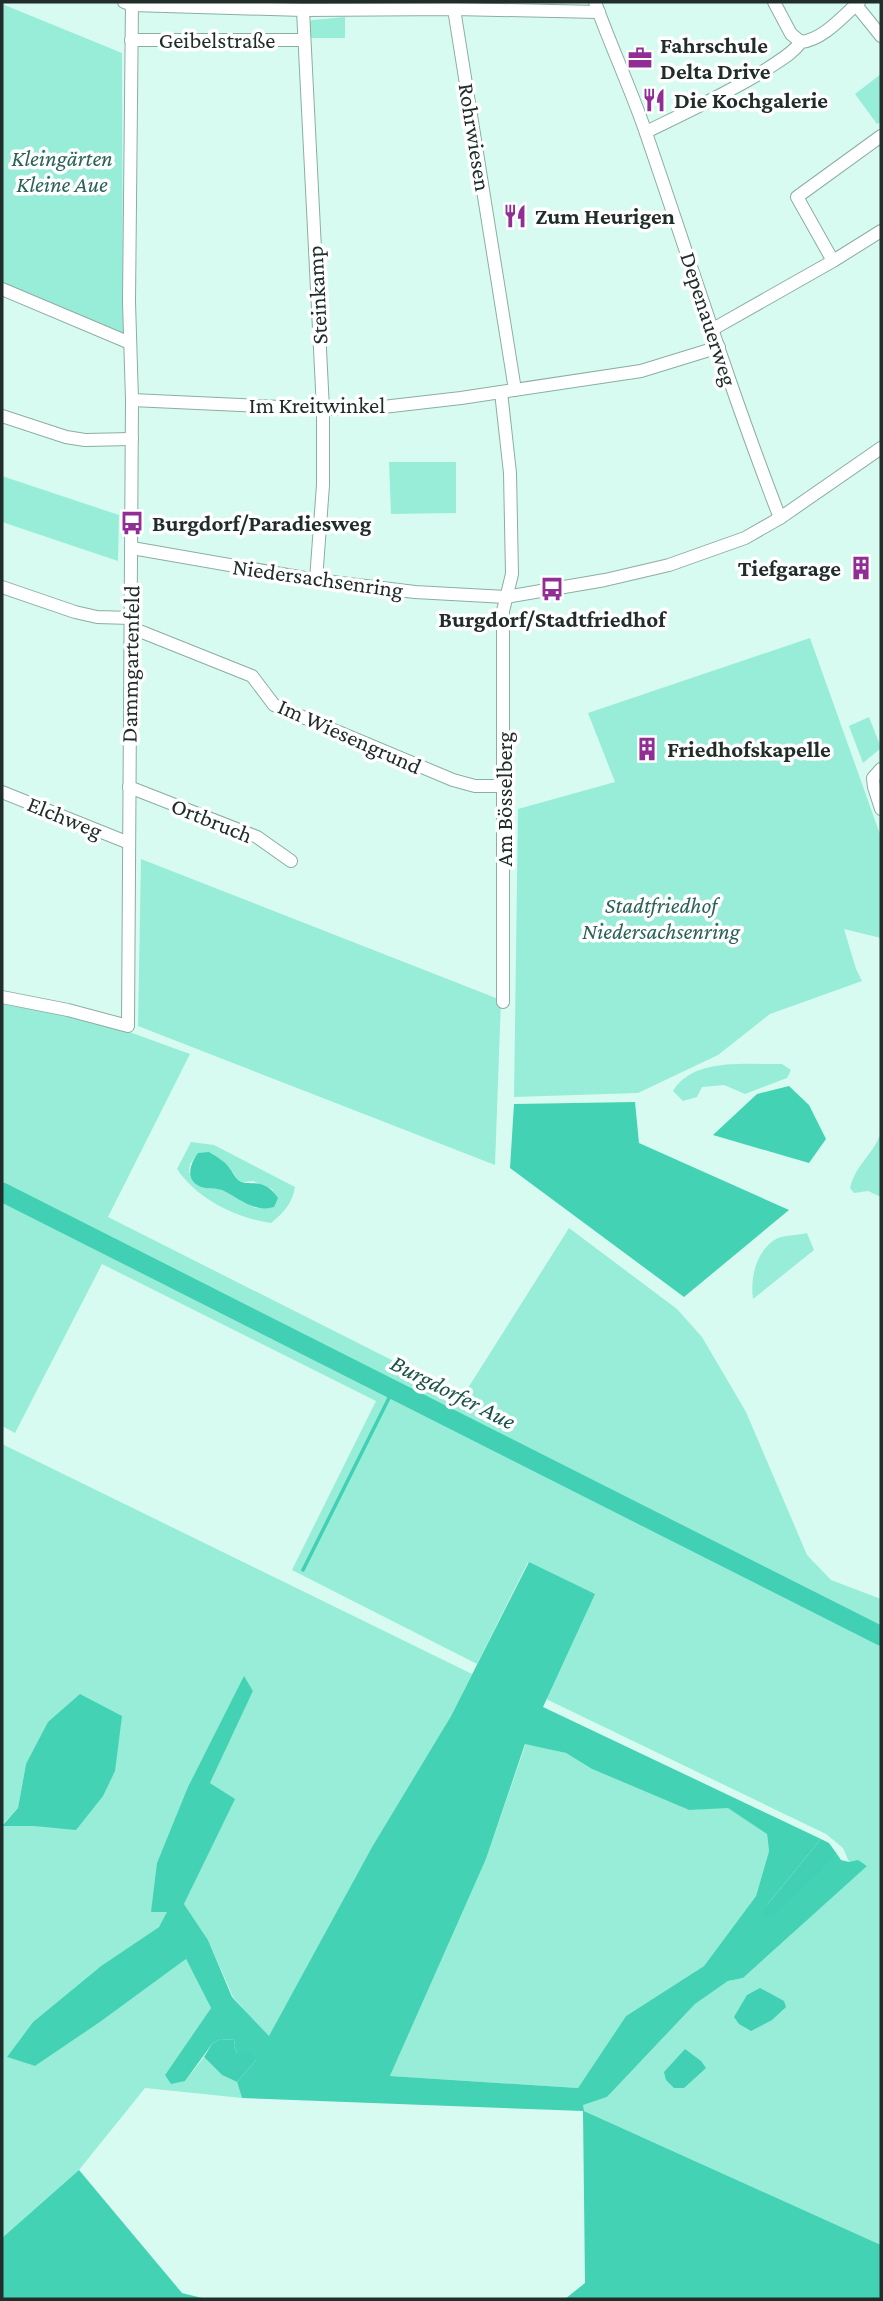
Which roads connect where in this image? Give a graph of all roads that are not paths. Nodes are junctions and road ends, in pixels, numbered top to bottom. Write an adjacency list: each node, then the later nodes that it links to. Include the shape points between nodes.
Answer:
1 (774, 2): 10 (street, via 791,34)
2 (129, 3): 6 (street, Geibelstraße); 8 (street, Dammgartenfeld)
3 (858, 3): 7 (street); 10 (street, via 818,36)
4 (597, 7): 5 (street, Geibelstraße); 11 (street, Depenauerweg)
5 (454, 9): 6 (street, Geibelstraße); 19 (street, Rohrwiesen)
6 (303, 10): 9 (street, Steinkamp)
7 (881, 36)
8 (131, 40): 9 (street, Geibelstraße); 17 (street, Dammgartenfeld)
9 (303, 40): 22 (street, Steinkamp)
10 (801, 42): 11 (street, via 751,79)
11 (646, 132): 16 (street, Depenauerweg)
12 (881, 136): 14 (street, via 797,197)
13 (881, 232): 14 (street)
14 (833, 261): 16 (street)
15 (2, 289): 17 (street)
16 (713, 329): 18 (street, Depenauerweg)
17 (130, 343): 21 (street, Dammgartenfeld)
18 (719, 347): 19 (street, Im Kreitwinkel, via 641,371); 26 (street, Depenauerweg)
19 (515, 390): 20 (street, Im Kreitwinkel)
20 (501, 392): 22 (street, Im Kreitwinkel, via 383,407); 30 (street, via 510,473 512,574)
21 (132, 400): 22 (street, Im Kreitwinkel); 24 (street, Dammgartenfeld)
22 (323, 409): 28 (street, Steinkamp)
23 (2, 416): 24 (street, via 66,438)
24 (132, 439): 27 (street, Dammgartenfeld)
25 (881, 448): 26 (street, Niedersachsenring)
26 (780, 518): 30 (street, Niedersachsenring, via 745,538 669,565)
27 (132, 548): 28 (street, Niedersachsenring); 31 (street, Dammgartenfeld)
28 (316, 580): 30 (street, Niedersachsenring)
29 (2, 587): 31 (street, Im Wiesengrund, via 75,612)
30 (506, 597): 33 (street, Am Bösselberg)
31 (131, 624): 33 (street, Im Wiesengrund, via 252,676 274,705 314,724 453,780); 34 (street, Dammgartenfeld)
32 (877, 774): 36 (street)
33 (503, 786): 40 (street, Am Bösselberg)
34 (129, 787): 37 (street, Dammgartenfeld); 38 (street, Ortbruch, via 257,837)
35 (2, 792): 37 (street, Elchweg)
36 (881, 809)
37 (129, 843): 39 (street, Dammgartenfeld, via 128,1026)
38 (291, 861)
39 (2, 997)
40 (503, 1002)

